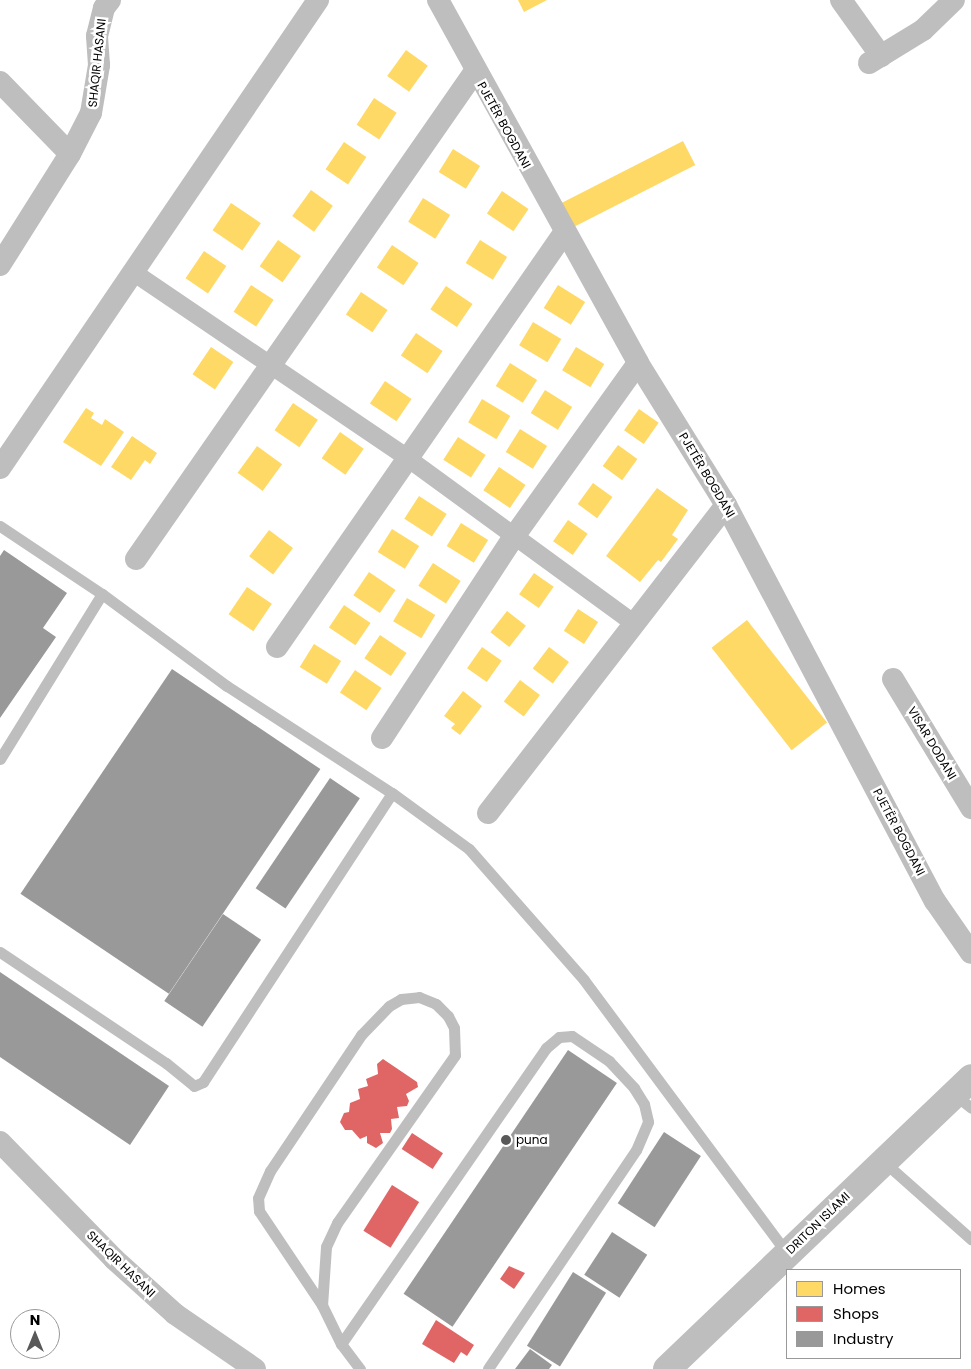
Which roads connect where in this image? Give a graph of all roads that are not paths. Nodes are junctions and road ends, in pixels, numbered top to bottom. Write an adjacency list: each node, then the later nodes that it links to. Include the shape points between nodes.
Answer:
1 (110, 0): 8 (street, SHAQIR HASANI, via 104,8 97,36 99,65 91,113)
2 (318, 0): 11 (street)
3 (438, 0): 6 (street, PJETËR BOGDANI)
4 (841, 0): 5 (street, via 875,60 923,30)
5 (954, 0)
6 (475, 71): 9 (street, PJETËR BOGDANI); 13 (street)
7 (0, 82): 8 (street)
8 (70, 154): 10 (street, SHAQIR HASANI)
9 (564, 233): 12 (street, PJETËR BOGDANI); 14 (street)
10 (0, 265)
11 (133, 272): 13 (street); 15 (street)
12 (638, 363): 16 (street, PJETËR BOGDANI); 18 (street)
13 (268, 366): 14 (street); 19 (street)
14 (406, 457): 18 (street); 22 (street)
15 (0, 468)
16 (726, 505): 21 (street); 30 (street, PJETËR BOGDANI, via 935,900)
17 (0, 526): 20 (lane)
18 (515, 535): 21 (street); 24 (street)
19 (136, 559)
20 (102, 594): 25 (lane); 26 (lane, via 228,686)
21 (634, 623): 28 (street)
22 (277, 647)
23 (893, 679): 27 (street, VISAR DODANI)
24 (382, 738)
25 (0, 759)
26 (392, 793): 29 (lane, via 203,1082 194,1086 166,1063); 35 (lane, via 469,849 584,980)
27 (971, 808)
28 (488, 813)
29 (0, 952)
30 (971, 953)
31 (965, 1093): 33 (street, DRITON ISLAMI)
32 (0, 1142): 38 (street, SHAQIR HASANI, via 114,1260 168,1308)
33 (883, 1161): 34 (lane); 35 (street, DRITON ISLAMI)
34 (971, 1239)
35 (787, 1253): 41 (street, DRITON ISLAMI)
36 (322, 1305): 36 (lane, via 326,1247 337,1223 455,1055 454,1028 448,1016 436,1004 419,997 389,1006 361,1035 270,1171 258,1198 259,1211); 37 (lane)
37 (341, 1344): 39 (lane); 40 (lane, via 546,1048 559,1037 572,1036 609,1061 634,1088 644,1104 648,1122 636,1150)
38 (255, 1369)
39 (360, 1369)
40 (488, 1369)
41 (667, 1369)

